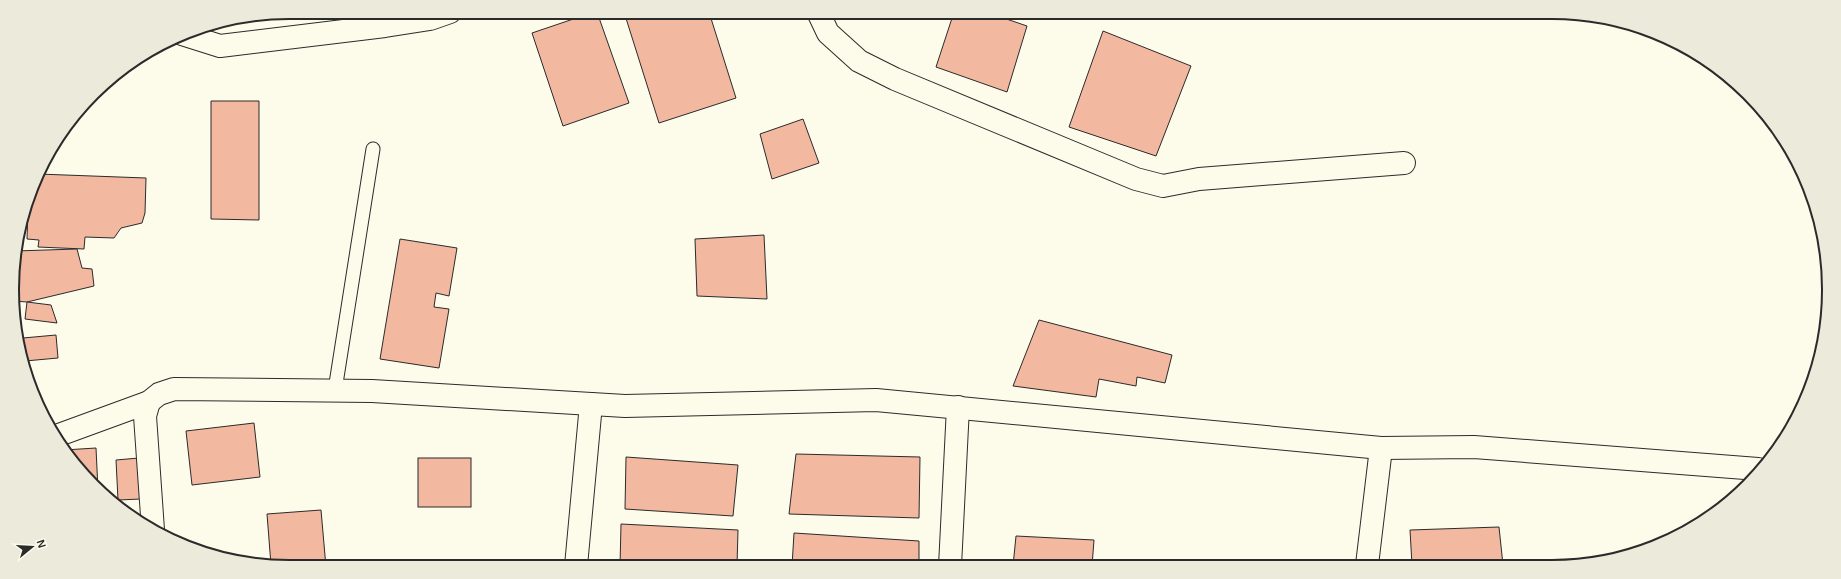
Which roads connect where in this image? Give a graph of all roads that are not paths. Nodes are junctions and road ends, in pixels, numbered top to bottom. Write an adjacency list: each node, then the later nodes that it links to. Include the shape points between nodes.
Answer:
1 (430, 19): 3 (street, via 220,46)
2 (821, 19): 5 (street, via 828,33 859,61 895,79 1136,178 1163,186 1199,179)
3 (193, 37)
4 (373, 149): 6 (lane)
5 (1404, 163)
6 (335, 390): 7 (street, via 174,388 159,394); 8 (street)
7 (149, 402): 10 (street); 13 (street, via 145,416)
8 (591, 404): 9 (street, via 625,406 876,400); 14 (street)
9 (958, 407): 11 (street); 15 (street)
10 (61, 434)
11 (1381, 448): 12 (street, via 1474,447); 16 (street)
12 (1754, 469)
13 (153, 523)
14 (577, 560)
15 (950, 560)
16 (1368, 560)

